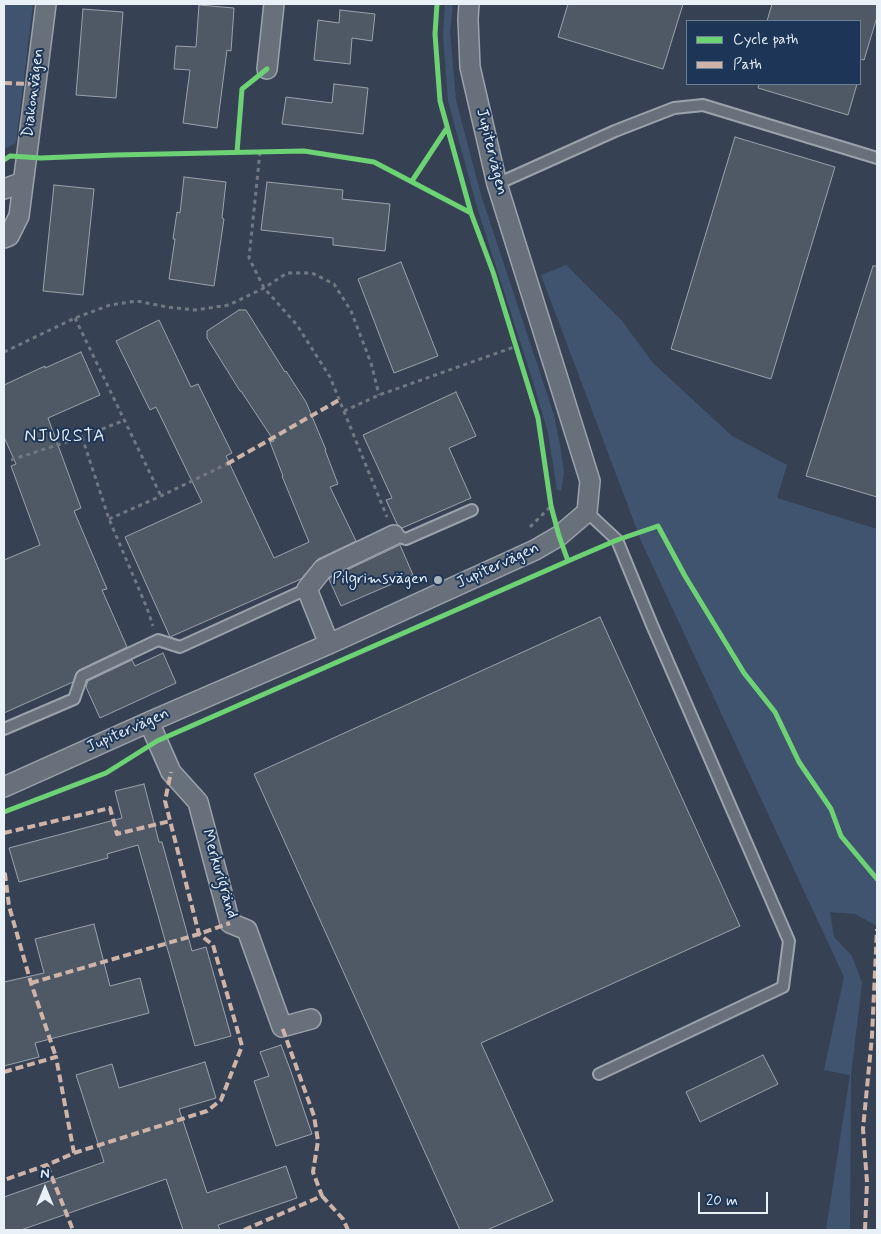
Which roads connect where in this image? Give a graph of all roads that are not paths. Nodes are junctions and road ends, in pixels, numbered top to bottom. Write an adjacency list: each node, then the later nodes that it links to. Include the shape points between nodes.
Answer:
1 (46, 4): 6 (street, Diakonvägen)
2 (274, 4): 4 (street)
3 (469, 4): 7 (street, Jupitervägen, via 470,68)
4 (267, 69)
5 (877, 158): 7 (lane, via 703,105 674,108)
6 (23, 182): 8 (street); 9 (street, Diakonvägen, via 18,216 9,236)
7 (497, 184): 11 (street, Jupitervägen, via 590,481)
8 (4, 189)
9 (4, 238)
10 (472, 510): 12 (lane, via 406,538)
11 (587, 512): 14 (street, Jupitervägen, via 559,536 535,550); 19 (lane, via 617,540 789,941 783,987)
12 (394, 535): 13 (street, via 323,569)
13 (307, 589): 14 (street); 16 (lane, via 180,647 158,640 82,676 74,699)
14 (329, 644): 15 (street, Jupitervägen)
15 (149, 722): 17 (street, Jupitervägen); 18 (street, Merkurigränd, via 171,772 198,802 230,923 247,930 282,1027)
16 (4, 729)
17 (4, 787)
18 (311, 1019)
19 (600, 1074)

